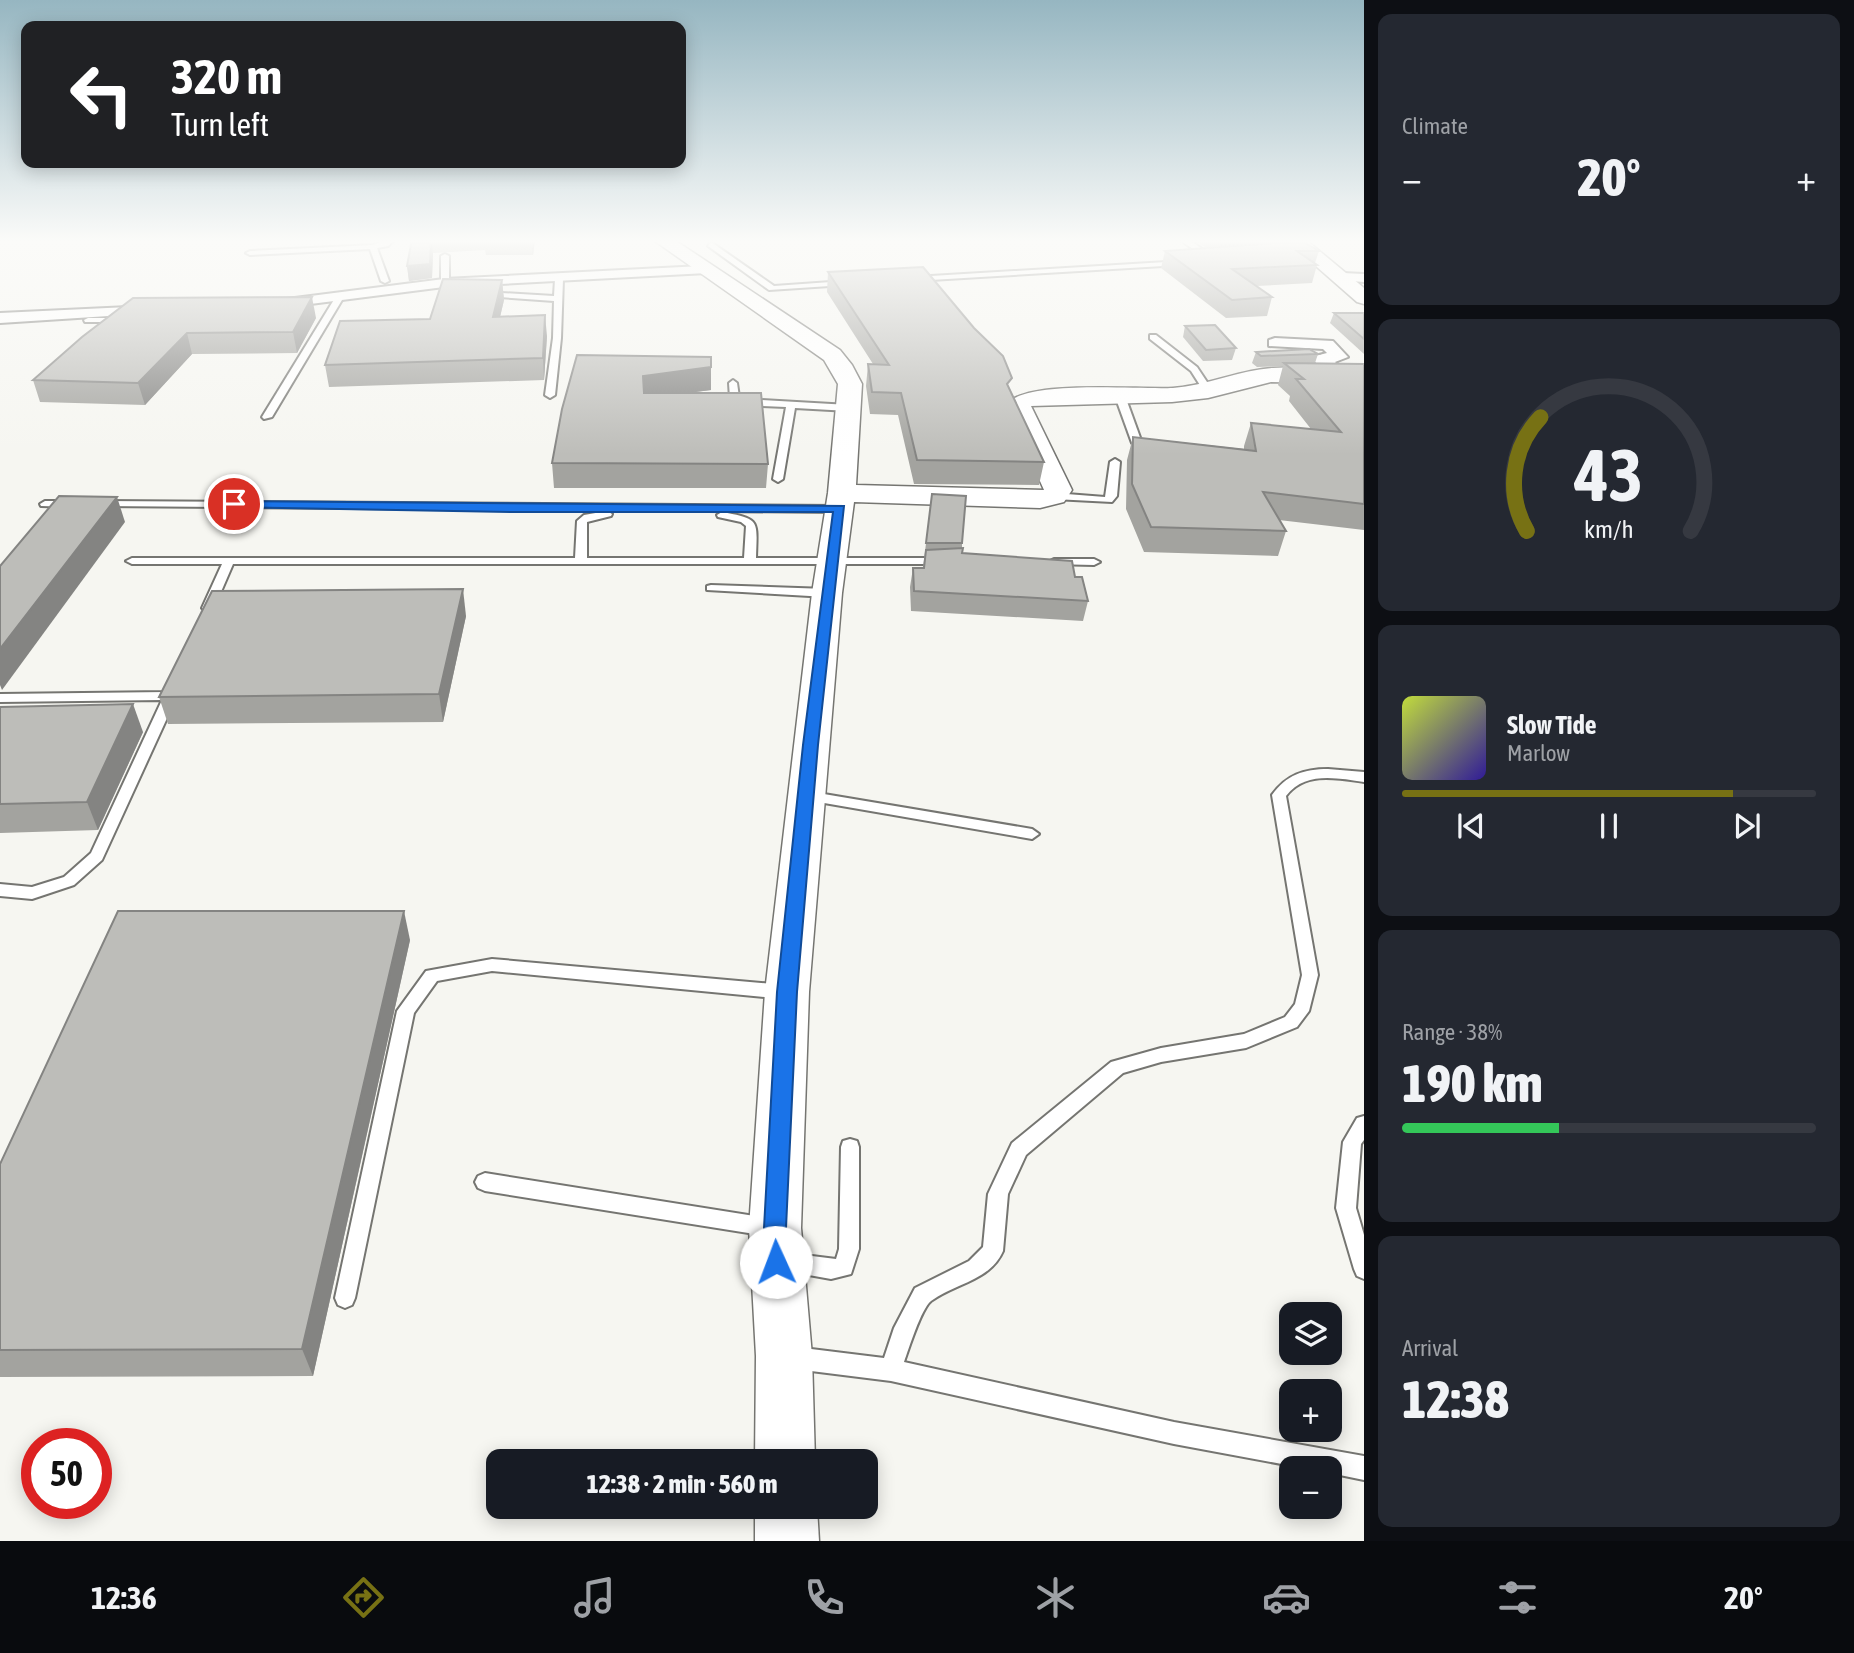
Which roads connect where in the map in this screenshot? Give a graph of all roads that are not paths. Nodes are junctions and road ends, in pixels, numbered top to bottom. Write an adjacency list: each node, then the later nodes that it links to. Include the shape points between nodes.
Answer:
1 (120, 311): 10 (street)
2 (135, 311): 11 (lane, via 125,320)
3 (271, 311): 8 (lane)
4 (323, 311): 9 (lane)
5 (331, 311): 21 (lane)
6 (557, 311): 17 (lane)
7 (777, 311): 20 (main road, via 844,370 850,384)
8 (307, 313)
9 (319, 313)
10 (0, 318)
11 (88, 320)
12 (1153, 337): 16 (lane, via 1194,369)
13 (1321, 359): 14 (street)
14 (1353, 377): 16 (main road, via 1271,375)
15 (733, 383): 19 (lane, via 735,398 742,402)
16 (1208, 391): 18 (main road)
17 (550, 395)
18 (1120, 396): 22 (lane); 25 (main road, via 1047,396 1018,405 1053,476 1058,490)
19 (791, 406): 20 (lane); 24 (lane)
20 (849, 408): 26 (main road)
21 (267, 416)
22 (1137, 443)
23 (1115, 462): 25 (lane, via 1108,500)
24 (778, 479)
25 (1054, 496): 26 (main road, via 1040,500)
26 (841, 501): 27 (lane); 35 (main road)
27 (45, 504)
28 (132, 561): 29 (lane)
29 (229, 561): 30 (lane); 37 (lane)
30 (581, 561): 31 (lane); 31 (lane, via 582,521 614,514 733,515 745,519 751,526)
31 (751, 561): 35 (lane)
32 (956, 561): 35 (lane)
33 (1039, 562): 34 (lane)
34 (1094, 562)
35 (830, 577): 36 (lane); 40 (main road)
36 (711, 587)
37 (202, 623)
38 (0, 698): 42 (lane, via 173,690 97,856 69,881 32,893)
39 (1364, 777): 51 (lane, via 1307,775 1286,783 1279,796 1310,975 1303,1006 1291,1023 1246,1041 1117,1067 1019,1149 998,1194 993,1251 976,1268 922,1295)
40 (805, 795): 41 (lane); 43 (main road)
41 (1032, 834)
42 (0, 890)
43 (787, 992): 47 (main road); 49 (lane, via 492,965 432,976 406,1012)
44 (1364, 1124): 48 (lane, via 1352,1142 1346,1209)
45 (850, 1147): 47 (lane, via 849,1249 844,1267 831,1269)
46 (485, 1182): 47 (lane)
47 (776, 1245): 50 (main road)
48 (1364, 1269)
49 (345, 1298)
50 (784, 1356): 51 (lane); 52 (main road)
51 (891, 1370): 53 (lane, via 1174,1433)
52 (785, 1449)
53 (1364, 1468)
54 (786, 1519): 55 (main road)
55 (786, 1541)

